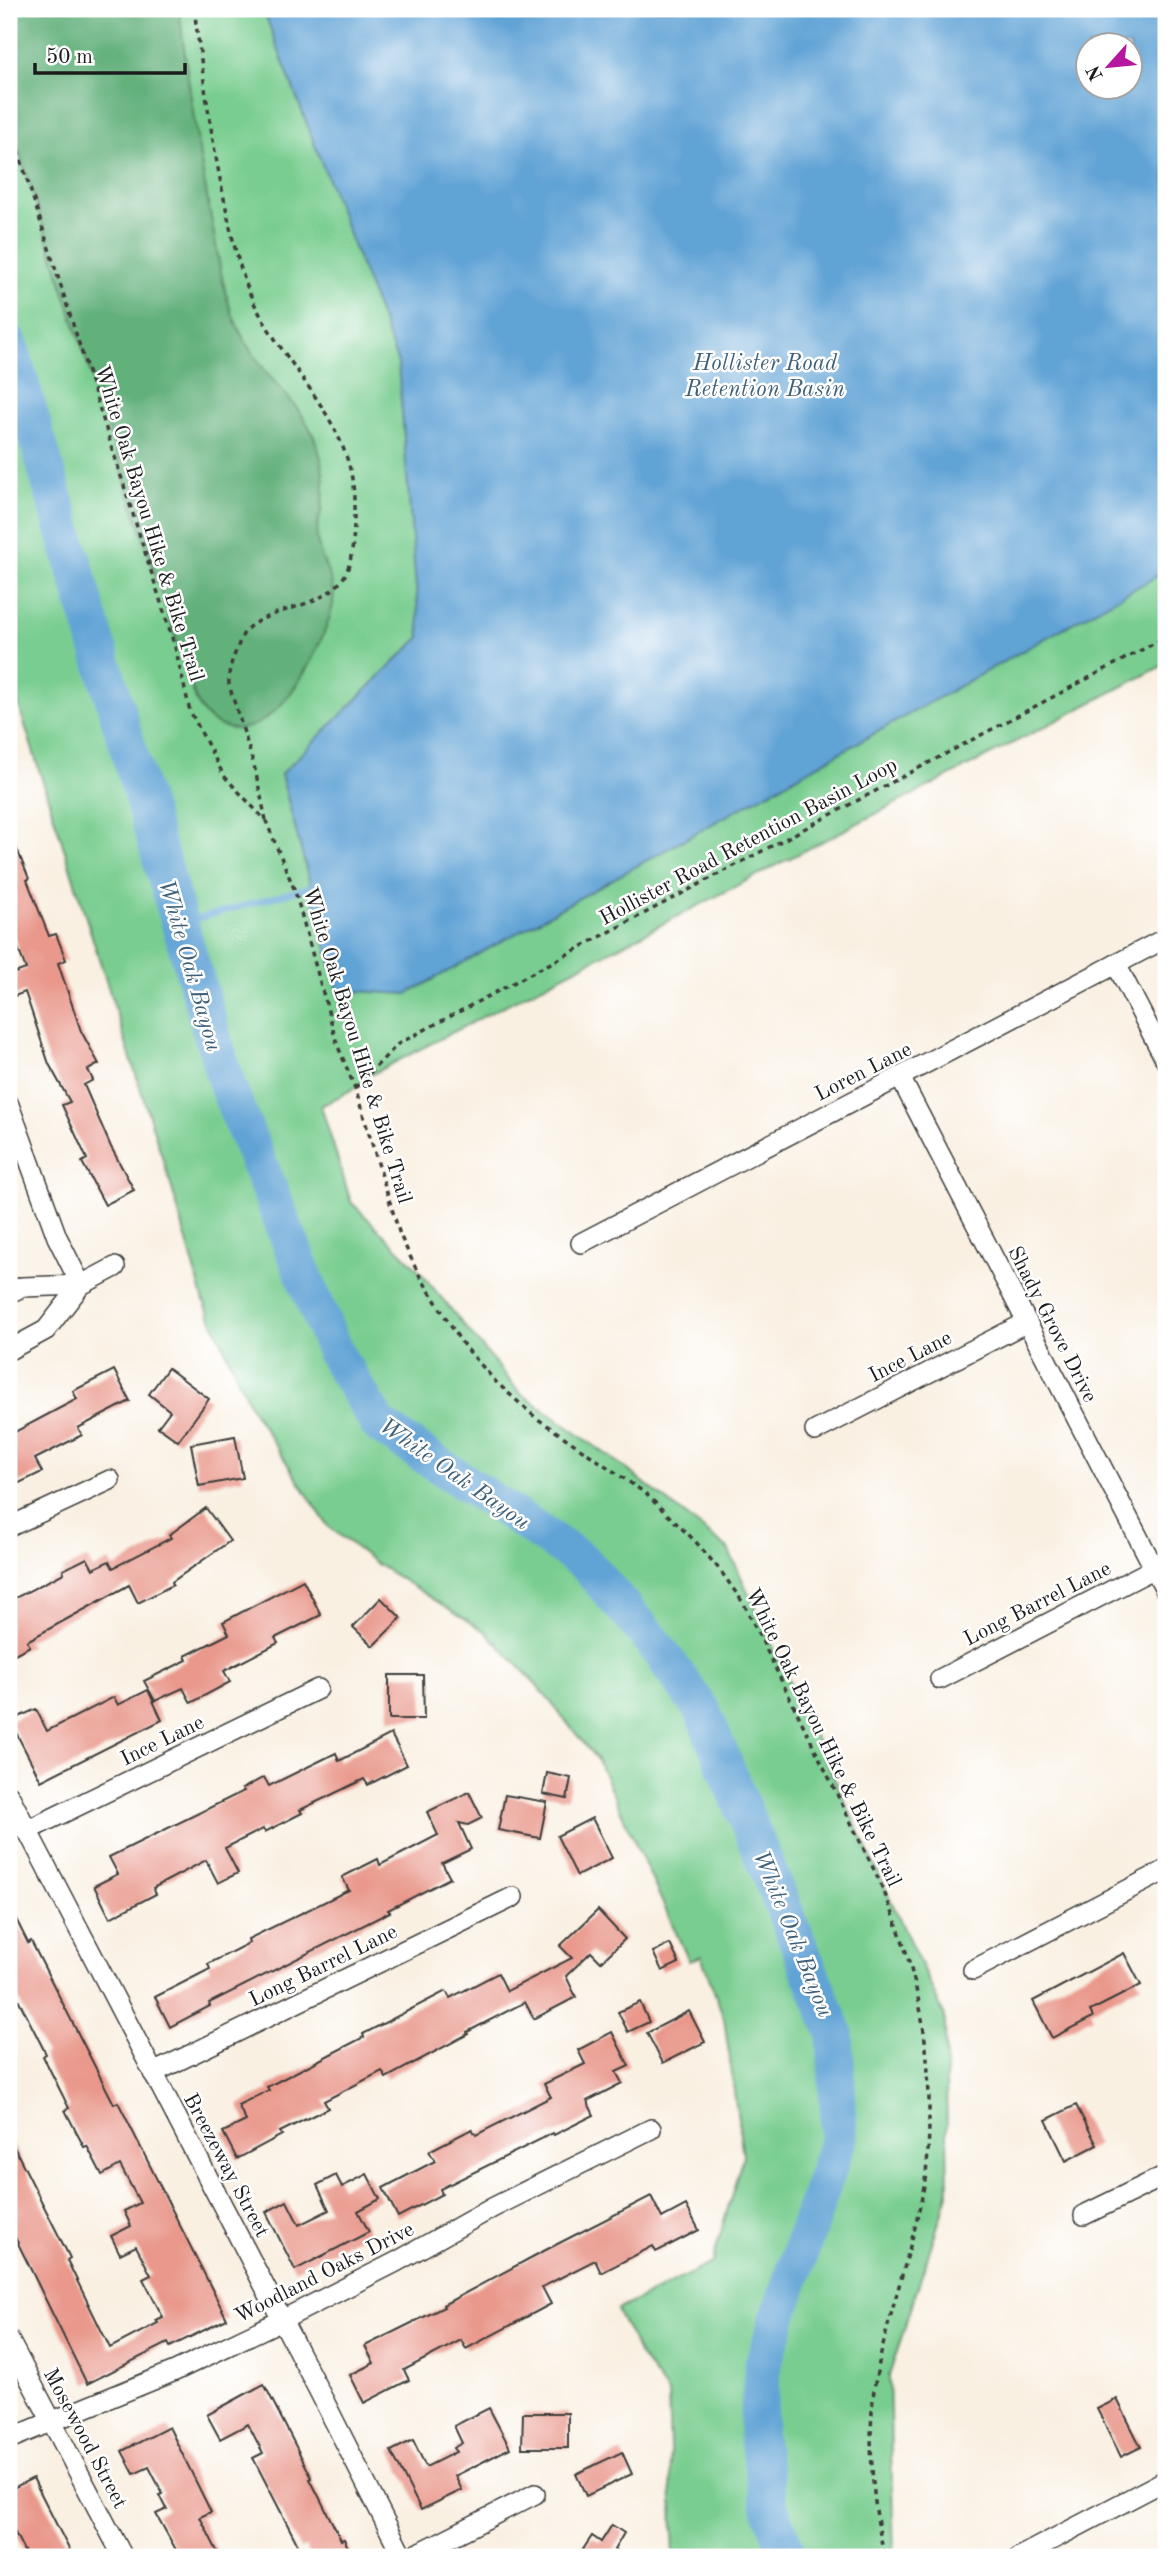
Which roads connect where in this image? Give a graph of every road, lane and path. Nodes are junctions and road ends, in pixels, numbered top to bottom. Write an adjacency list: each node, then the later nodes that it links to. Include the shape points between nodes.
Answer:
1 (194, 9): 4 (path, via 218,171 241,269 268,326 342,445 353,482 353,540 346,573 320,598 246,631 228,672)
2 (9, 122): 4 (path, White Oak Bayou Hike & Bike Trail, via 175,647 190,711 224,776)
3 (1166, 637): 9 (path, Hollister Road Retention Basin Loop, via 398,1044)
4 (266, 821): 9 (path, White Oak Bayou Hike & Bike Trail, via 295,891 337,1044)
5 (1166, 938): 6 (street, Loren Lane)
6 (1116, 964): 7 (street); 8 (street, Loren Lane)
7 (1166, 1061)
8 (900, 1077): 11 (street, Loren Lane); 15 (street, Shady Grove Drive)
9 (355, 1088): 42 (path, White Oak Bayou Hike & Bike Trail, via 400,1235 446,1319 514,1400 645,1493 720,1570 744,1604 899,1926 922,2011 929,2127 925,2183 875,2384 871,2454)
10 (9, 1105): 13 (street, via 57,1237)
11 (581, 1243)
12 (115, 1267): 13 (street)
13 (81, 1284): 14 (street, via 22,1287); 16 (street, via 46,1330)
14 (9, 1293)
15 (1027, 1322): 17 (street, Ince Lane); 20 (street, Shady Grove Drive)
16 (9, 1350)
17 (815, 1431)
18 (110, 1480): 19 (street)
19 (9, 1527)
20 (1155, 1568): 21 (street, Shady Grove Drive); 22 (street, Long Barrel Lane)
21 (1166, 1591)
22 (940, 1679)
23 (318, 1689): 25 (street, Ince Lane)
24 (9, 1795): 25 (street, Breezeway Street)
25 (26, 1831): 29 (street, Breezeway Street)
26 (1166, 1870): 28 (street)
27 (513, 1897): 29 (street, Long Barrel Lane)
28 (973, 1970)
29 (153, 2073): 33 (street, Breezeway Street)
30 (651, 2129): 33 (street, Woodland Oaks Drive)
31 (1166, 2175): 32 (street)
32 (1084, 2215)
33 (282, 2320): 35 (street, Woodland Oaks Drive, via 175,2371); 40 (street, Breezeway Street)
34 (9, 2340): 35 (street, Mosewood Street)
35 (52, 2420): 36 (street, Woodland Oaks Drive); 39 (street, Mosewood Street)
36 (9, 2439)
37 (1166, 2480): 43 (street)
38 (535, 2494): 41 (street)
39 (123, 2557)
40 (402, 2557)
41 (411, 2557)
42 (885, 2557)
43 (1019, 2557)

